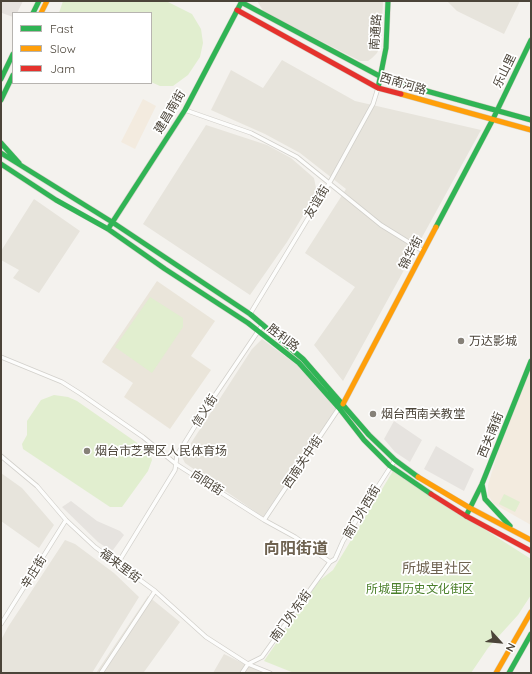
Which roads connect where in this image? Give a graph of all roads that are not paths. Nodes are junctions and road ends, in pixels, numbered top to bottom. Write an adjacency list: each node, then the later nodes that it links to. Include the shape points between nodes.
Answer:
1 (39, 1): 6 (main road)
2 (46, 1): 7 (main road)
3 (388, 1): 11 (main road, 南通路, via 386,48)
4 (242, 2): 5 (main road, 建昌南街); 11 (main road, 西南河路)
5 (237, 10): 14 (main road, 西南河路); 17 (main road, 建昌南街)
6 (34, 12)
7 (40, 12)
8 (531, 40): 18 (main road, 乐山里)
9 (12, 56): 12 (main road)
10 (12, 77): 13 (main road)
11 (380, 77): 14 (main road, 南通路); 18 (main road, 西南河路)
12 (1, 79)
13 (6, 88): 15 (main road); 16 (main road)
14 (378, 88): 19 (main road, 西南河路); 26 (street, 友谊街, via 373,104)
15 (1, 100)
16 (1, 105)
17 (185, 110): 26 (street, via 251,133 297,157); 27 (main road, 建昌南街)
18 (497, 111): 19 (main road, 锦华街); 20 (main road, 西南河路)
19 (493, 119): 21 (main road, 西南河路); 29 (main road, 锦华街)
20 (531, 120)
21 (531, 130)
22 (1, 143): 25 (main road)
23 (1, 153): 25 (main road, 胜利路)
24 (2, 165): 28 (main road, 胜利路, via 56,200)
25 (24, 167): 27 (main road, 胜利路)
26 (330, 182): 29 (street, via 381,225); 30 (street, 友谊街)
27 (112, 222): 28 (main road, 建昌南街); 30 (main road, 胜利路)
28 (108, 229): 32 (main road, 胜利路)
29 (423, 251): 35 (main road, 锦华街)
30 (250, 314): 31 (main road, 胜利路)
31 (263, 324): 32 (street, 信义街); 35 (main road, 胜利路, via 303,359)
32 (259, 332): 35 (main road, 胜利路, via 299,363); 38 (street, 信义街, via 205,410 177,455)
33 (1, 358): 38 (street, 向阳街, via 62,382 143,437)
34 (531, 361): 40 (main road, 西关南街)
35 (341, 406): 37 (main road, 胜利路, via 368,436); 39 (main road, 胜利路, via 364,440); 44 (street, 西南关中街)
36 (1, 456): 43 (street, 福来里街, via 37,486)
37 (395, 460): 39 (street, 南门外西街); 41 (main road, 胜利路, via 413,474)
38 (176, 464): 44 (street, 向阳街); 49 (street, 信义街, via 156,503)
39 (390, 466): 42 (main road, 胜利路); 48 (street, 南门外西街, via 343,541 335,559)
40 (482, 484): 41 (main road, 西关南街); 45 (main road, via 489,505)
41 (470, 508): 42 (main road, 西关南街); 45 (main road, 胜利路)
42 (466, 516): 47 (main road, 胜利路)
43 (66, 520): 49 (street, 福来里街, via 95,547); 52 (street, 辛庄街)
44 (264, 520): 48 (street, 向阳街, via 295,537)
45 (514, 530): 46 (main road, 胜利路)
46 (531, 540)
47 (531, 551)
48 (330, 562): 54 (street, 南门外东街, via 262,657)
49 (118, 563): 50 (street, 福来里街)
50 (155, 591): 54 (street, 福来里街, via 206,637); 55 (street)
51 (531, 612): 58 (main road)
52 (1, 624)
53 (531, 634): 59 (main road)
54 (248, 664): 56 (street); 57 (street, 福来里街)
55 (101, 673)
56 (242, 673)
57 (269, 673)
58 (496, 673)
59 (509, 673)

